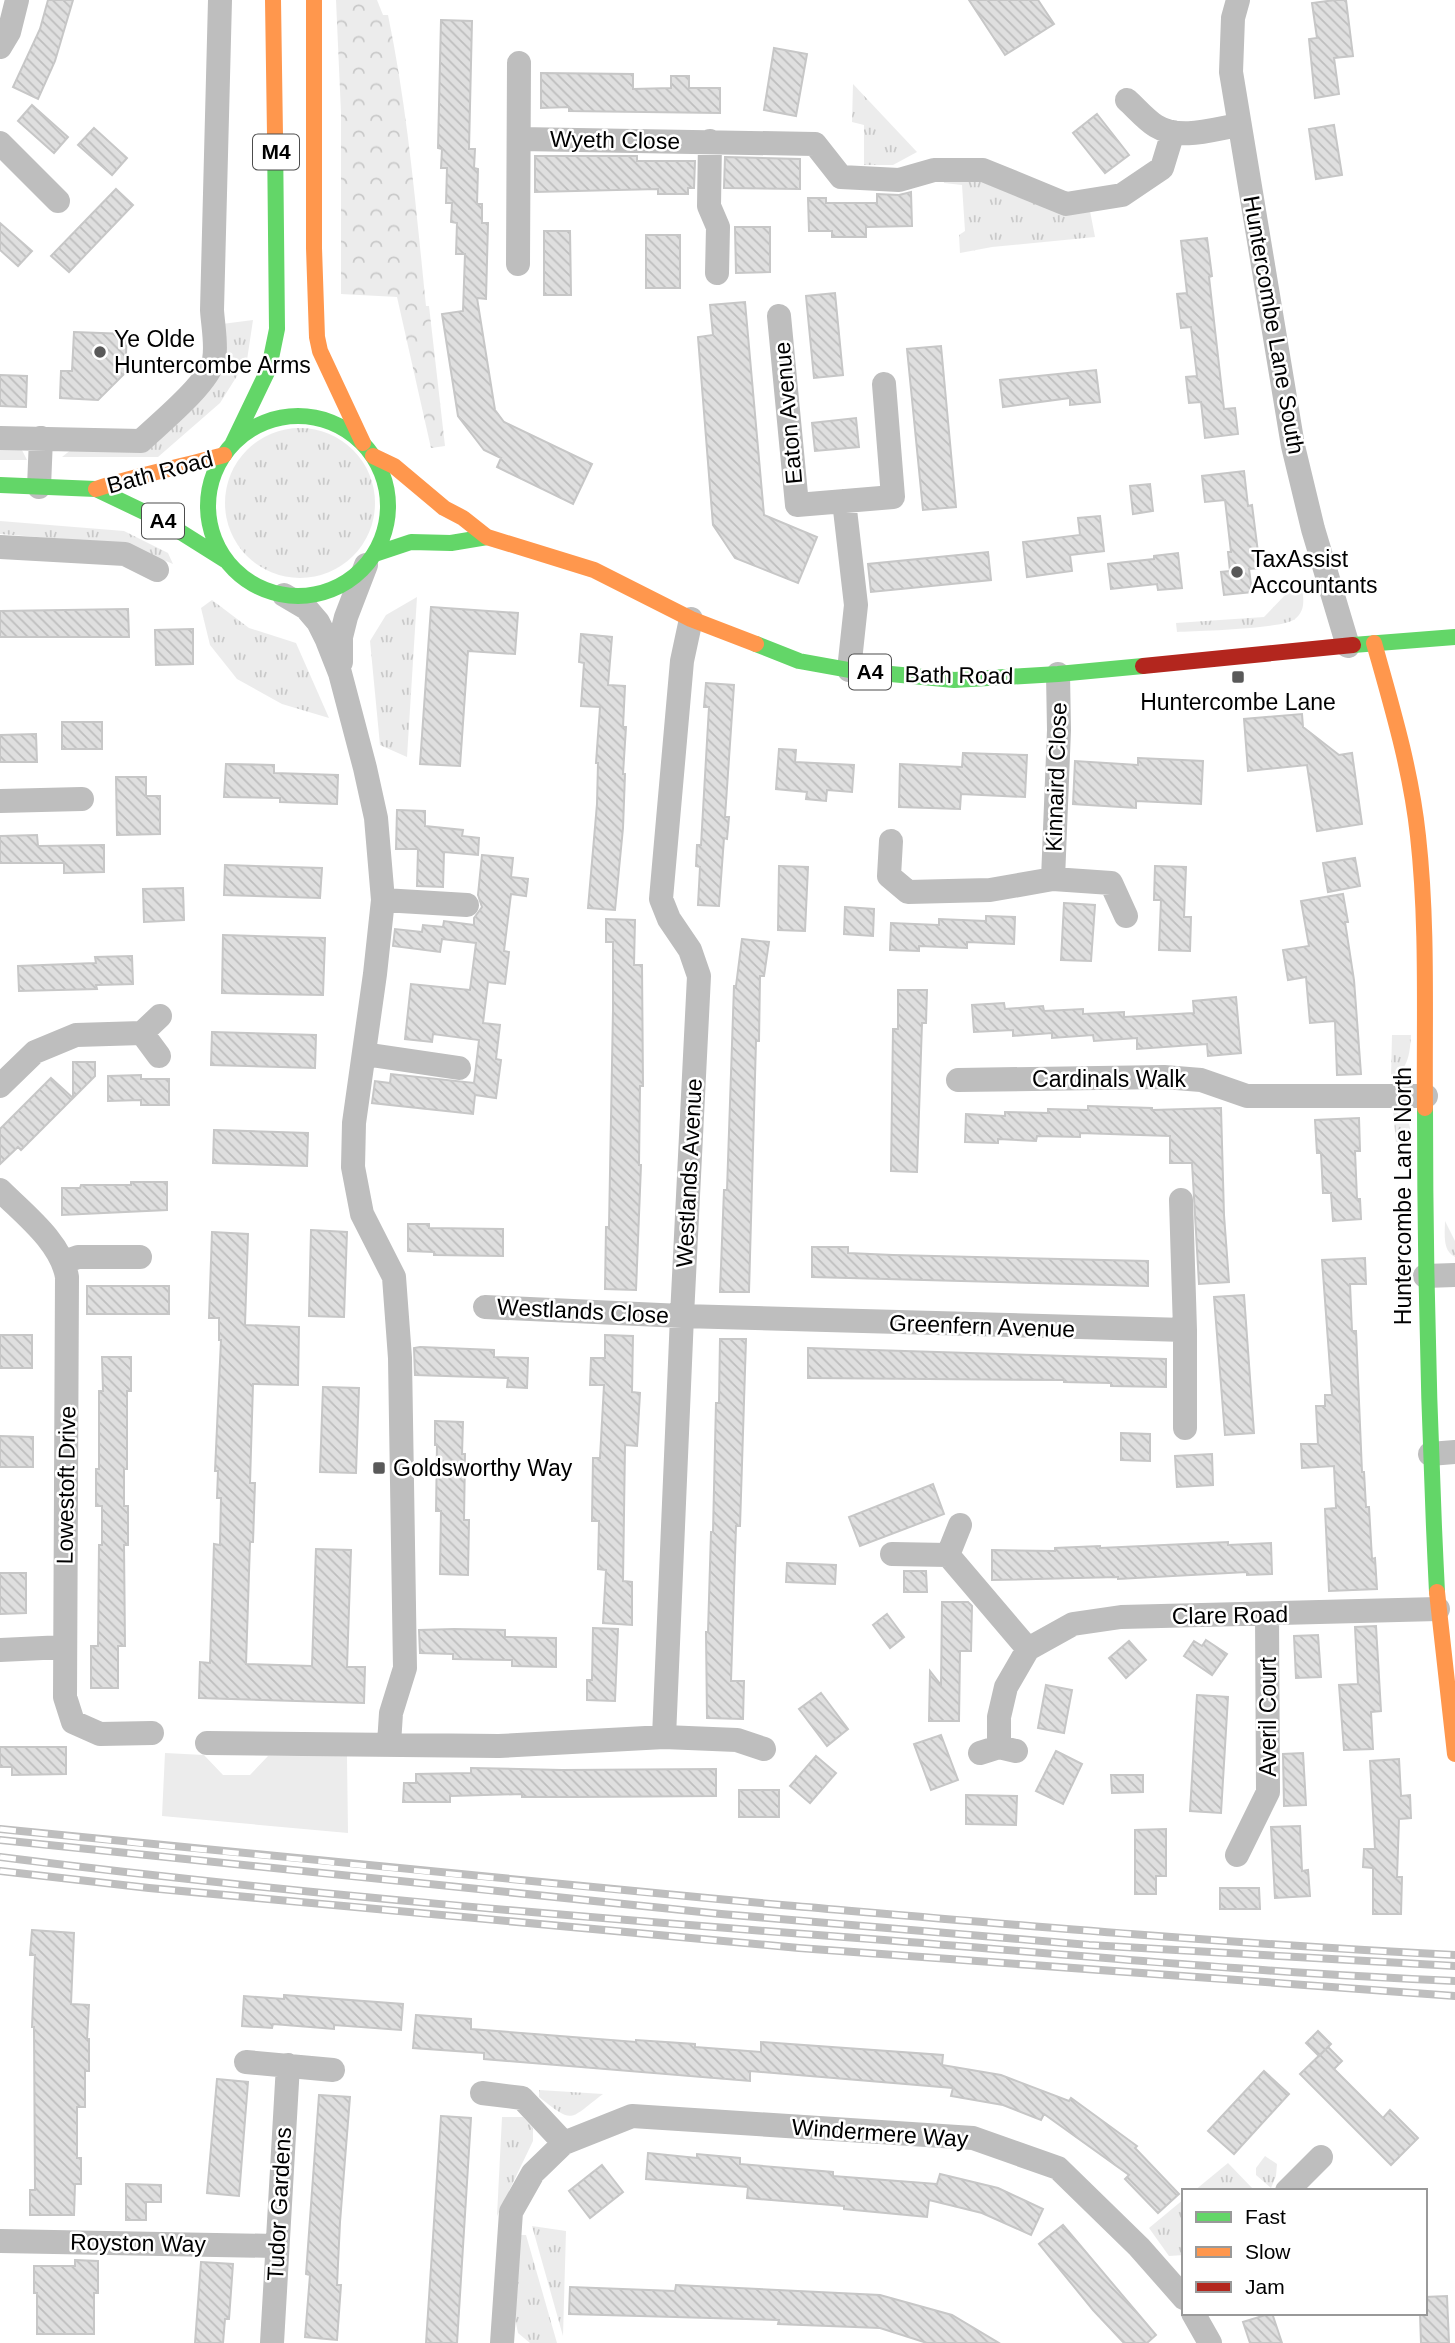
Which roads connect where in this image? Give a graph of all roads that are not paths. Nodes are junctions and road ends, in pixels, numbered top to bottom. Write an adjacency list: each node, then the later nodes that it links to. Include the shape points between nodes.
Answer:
1 (17, 0): 6 (street)
2 (220, 0): 20 (street, Bath Road, via 212,310 215,357 211,368 141,441)
3 (273, 0): 21 (main road, M4, via 277,329 269,368)
4 (314, 0): 22 (main road, M4, via 317,337)
5 (1238, 0): 9 (street, Huntercombe Lane South, via 1231,72)
6 (0, 47)
7 (519, 63): 11 (street)
8 (1127, 100): 10 (street, via 1156,126)
9 (1239, 125): 10 (street); 36 (street, Huntercombe Lane South, via 1293,446)
10 (1173, 132): 12 (street, Wyeth Close, via 1162,168 1122,195 1066,204 983,170 934,170 899,180 841,177 815,144)
11 (520, 139): 12 (street, Wyeth Close); 15 (street)
12 (710, 141): 16 (street, Wyeth Close, via 709,206 718,227)
13 (0, 143): 14 (street)
14 (58, 201)
15 (518, 264)
16 (718, 273)
17 (779, 316): 26 (street, Eaton Avenue, via 797,505)
18 (884, 384): 26 (street, Eaton Avenue, via 893,497)
19 (0, 438): 20 (street, Bath Road)
20 (41, 438): 24 (street)
21 (228, 450): 22 (main road, via 257,426 300,416 331,422); 25 (main road, Bath Road / A4); 29 (main road, via 215,470 208,501 211,530)
22 (368, 450): 27 (main road, Bath Road / A4); 30 (main road, via 385,483 388,505 385,532)
23 (0, 485): 24 (main road, Bath Road / A4)
24 (40, 487): 25 (main road, Bath Road / A4)
25 (96, 489): 29 (main road, Bath Road / A4, via 163,521)
26 (844, 501): 37 (street, via 856,605)
27 (487, 537): 30 (main road, Bath Road / A4, via 451,543 411,542); 33 (main road, Bath Road / A4, via 594,570)
28 (0, 547): 31 (street, via 125,554)
29 (225, 559): 32 (main road, via 250,583)
30 (371, 560): 32 (main road, via 343,585 303,596); 38 (street, via 343,627)
31 (157, 570)
32 (284, 595): 38 (street, via 306,608 317,622)
33 (691, 620): 37 (main road, Bath Road / A4, via 799,661); 60 (street, Westlands Avenue, via 682,662 661,899 699,976)
34 (1455, 637): 35 (main road, Bath Road / A4)
35 (1374, 643): 36 (main road, Bath Road / A4); 52 (main road, Huntercombe Lane North, via 1405,753 1418,836)
36 (1348, 646): 39 (main road, Bath Road / A4)
37 (849, 670): 39 (main road, Bath Road / A4, via 954,680)
38 (340, 673): 44 (street, via 376,818)
39 (1058, 674): 43 (street, Kinnaird Close)
40 (82, 799): 41 (street)
41 (0, 801)
42 (891, 841): 43 (street, Kinnaird Close, via 889,876 908,892 990,890)
43 (1053, 879): 46 (street, Kinnaird Close, via 1111,883)
44 (383, 900): 45 (street); 47 (street)
45 (467, 905)
46 (1126, 916)
47 (364, 1054): 49 (street); 76 (street, via 353,1167 362,1214 394,1277 400,1358 405,1668 391,1713)
48 (159, 1056): 51 (street, via 151,1024 76,1035 35,1052)
49 (458, 1068)
50 (958, 1080): 52 (street, Cardinals Walk, via 1164,1077 1200,1080 1247,1096)
51 (0, 1086)
52 (1426, 1096): 58 (main road, Huntercombe Lane North)
53 (0, 1190): 56 (street)
54 (1181, 1200): 61 (street)
55 (140, 1256): 56 (street, via 78,1257)
56 (64, 1262): 70 (street, Lowestoft Drive)
57 (1455, 1275): 58 (street)
58 (1425, 1276): 64 (main road, Huntercombe Lane North)
59 (485, 1307): 60 (street, Westlands Close)
60 (682, 1316): 61 (street, Greenfern Avenue); 74 (street, Westlands Avenue)
61 (1185, 1330): 62 (street)
62 (1185, 1428)
63 (1455, 1452): 64 (street)
64 (1430, 1454): 68 (main road, Huntercombe Lane North)
65 (960, 1525): 67 (street)
66 (892, 1554): 67 (street)
67 (948, 1555): 71 (street)
68 (1438, 1609): 69 (street, Clare Road); 79 (main road, Huntercombe Lane North)
69 (1267, 1615): 71 (street, Clare Road, via 1121,1617 1073,1624); 80 (street, Averil Court, via 1268,1792)
70 (64, 1647): 72 (street); 73 (street, Lowestoft Drive, via 65,1697 74,1722 100,1734)
71 (1028, 1649): 78 (street, via 1006,1687)
72 (0, 1650)
73 (152, 1733)
74 (664, 1737): 76 (street, via 499,1746); 77 (street, via 737,1740)
75 (206, 1743): 76 (street, via 238,1753)
76 (389, 1744)
77 (764, 1749)
78 (998, 1751)
79 (1455, 1754)
80 (1237, 1855)
81 (246, 2062): 82 (street)
82 (288, 2065): 83 (street); 89 (street, Tudor Gardens)
83 (333, 2070)
84 (482, 2093): 85 (street, via 522,2098)
85 (564, 2144): 90 (street, Windermere Way, via 632,2116 973,2138 1058,2168); 93 (street, Windermere Way, via 533,2173 511,2212)
86 (1321, 2157): 87 (street)
87 (1289, 2189)
88 (0, 2241): 89 (street, Royston Way)
89 (276, 2246): 92 (street, Tudor Gardens)
90 (1182, 2296)
91 (1194, 2315): 94 (street, Windermere Way)
92 (272, 2343)
93 (502, 2343)
94 (1210, 2343)

